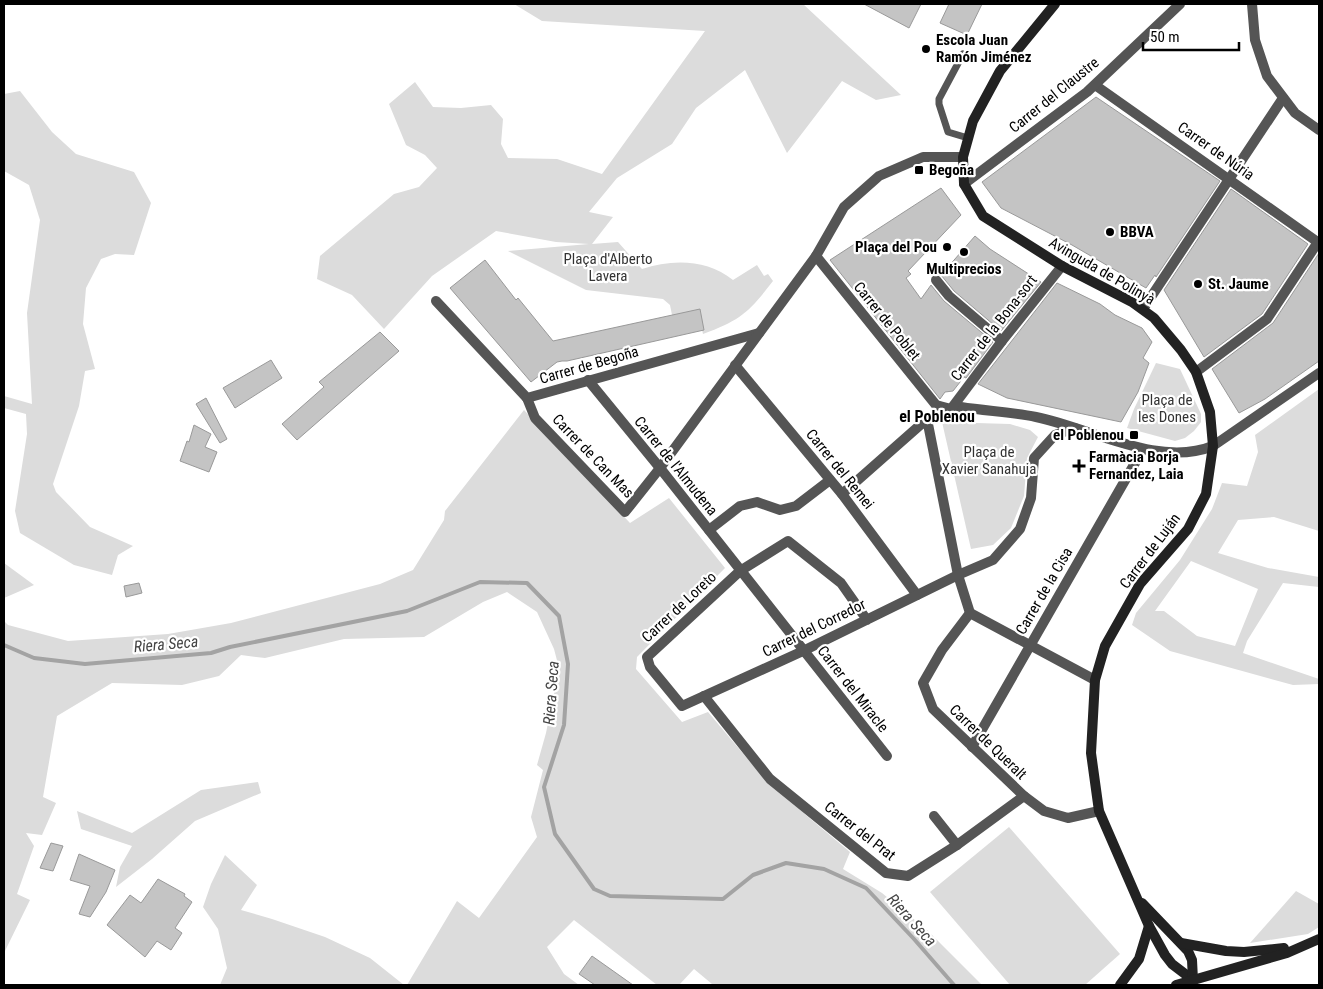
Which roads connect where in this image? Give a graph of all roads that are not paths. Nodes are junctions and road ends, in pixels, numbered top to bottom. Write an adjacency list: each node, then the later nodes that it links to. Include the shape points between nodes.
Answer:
1 (1055, 4): 8 (street, via 1000,71 972,121)
2 (1180, 4): 5 (street, Carrer del Claustre)
3 (1252, 4): 6 (street, via 1255,40 1267,76)
4 (963, 54): 8 (lane, via 939,104 948,132)
5 (1095, 85): 10 (street, Carrer de Núria); 11 (street, Carrer del Claustre)
6 (1283, 98): 7 (street, via 1295,113); 10 (street)
7 (1319, 130)
8 (968, 138): 9 (street)
9 (963, 157): 11 (street); 13 (street, via 923,157 879,176 844,207)
10 (1229, 179): 12 (street, Carrer de Núria); 17 (street)
11 (964, 184): 14 (street, Avinguda de Polinyà, via 983,216)
12 (1319, 242): 21 (street, via 1267,319)
13 (816, 256): 18 (street); 25 (street, Carrer de Poblet, via 936,405)
14 (1062, 266): 17 (street, Avinguda de Polinyà); 19 (street, Carrer de la Bona-sort)
15 (936, 280): 19 (street, via 949,296)
16 (436, 301): 24 (street, Carrer de Begoña)
17 (1143, 310): 21 (street, Avinguda de Polinyà, via 1154,318)
18 (759, 333): 20 (street); 23 (street, Carrer de Begoña)
19 (1002, 341): 25 (street, Carrer de la Bona-sort)
20 (735, 365): 29 (street); 30 (street, Carrer del Remei)
21 (1196, 372): 27 (street, Avinguda de Polinyà, via 1210,412)
22 (1319, 373): 27 (street)
23 (588, 380): 24 (street, Carrer de Begoña); 29 (street, Carrer de l'Almudena)
24 (527, 398): 29 (street, Carrer de Can Mas, via 535,418 625,512)
25 (951, 409): 26 (street, via 961,407 1036,417)
26 (1075, 428): 28 (street); 34 (street, via 1055,435 1034,458 1031,498 1020,529 993,560)
27 (1213, 446): 28 (street, via 1192,452); 40 (street, Carrer de Luján, via 1206,494 1188,529 1140,584 1105,646)
28 (1143, 449): 38 (street, Carrer de la Cisa)
29 (660, 468): 32 (street, Carrer de l'Almudena)
30 (830, 480): 31 (street, Carrer del Remei); 32 (street, via 796,506 780,510 757,502 740,506)
31 (842, 494): 34 (street, via 927,419); 35 (street, Carrer del Remei)
32 (709, 530): 33 (street, Carrer de l'Almudena)
33 (740, 571): 37 (street, Carrer de Loreto, via 788,541 841,583); 39 (street, Carrer del Miracle); 42 (street, Carrer de Loreto, via 647,657 650,667)
34 (958, 575): 35 (street, Carrer del Corredor); 36 (street)
35 (918, 595): 37 (street, Carrer del Corredor)
36 (970, 612): 38 (street); 43 (street, Carrer de Queralt, via 923,683 933,710)
37 (866, 620): 39 (street, Carrer del Corredor)
38 (1030, 645): 40 (street); 43 (street, Carrer de la Cisa)
39 (803, 651): 41 (street, Carrer del Corredor); 44 (street, Carrer del Miracle)
40 (1095, 680): 46 (street, Carrer de Luján, via 1090,752)
41 (704, 696): 42 (street, Carrer del Corredor); 48 (street, Carrer del Prat, via 770,779 886,873 908,876)
42 (682, 706)
43 (972, 747): 45 (street, Carrer de Queralt)
44 (887, 756)
45 (1024, 796): 46 (street, Carrer de Queralt, via 1044,810 1068,818); 48 (street, Carrer del Prat)
46 (1099, 811): 49 (street, Carrer de Luján)
47 (934, 816): 48 (street)
48 (957, 845)
49 (1140, 901): 50 (street, Carrer de Luján); 52 (street)
50 (1149, 926): 54 (street, Carrer de Luján, via 1172,964); 55 (street, via 1139,959)
51 (1319, 939): 53 (street)
52 (1181, 943): 53 (street, via 1244,952); 54 (street, via 1192,960)
53 (1305, 946): 54 (street)
54 (1193, 980): 56 (street)
55 (1120, 985)
56 (1176, 985)

